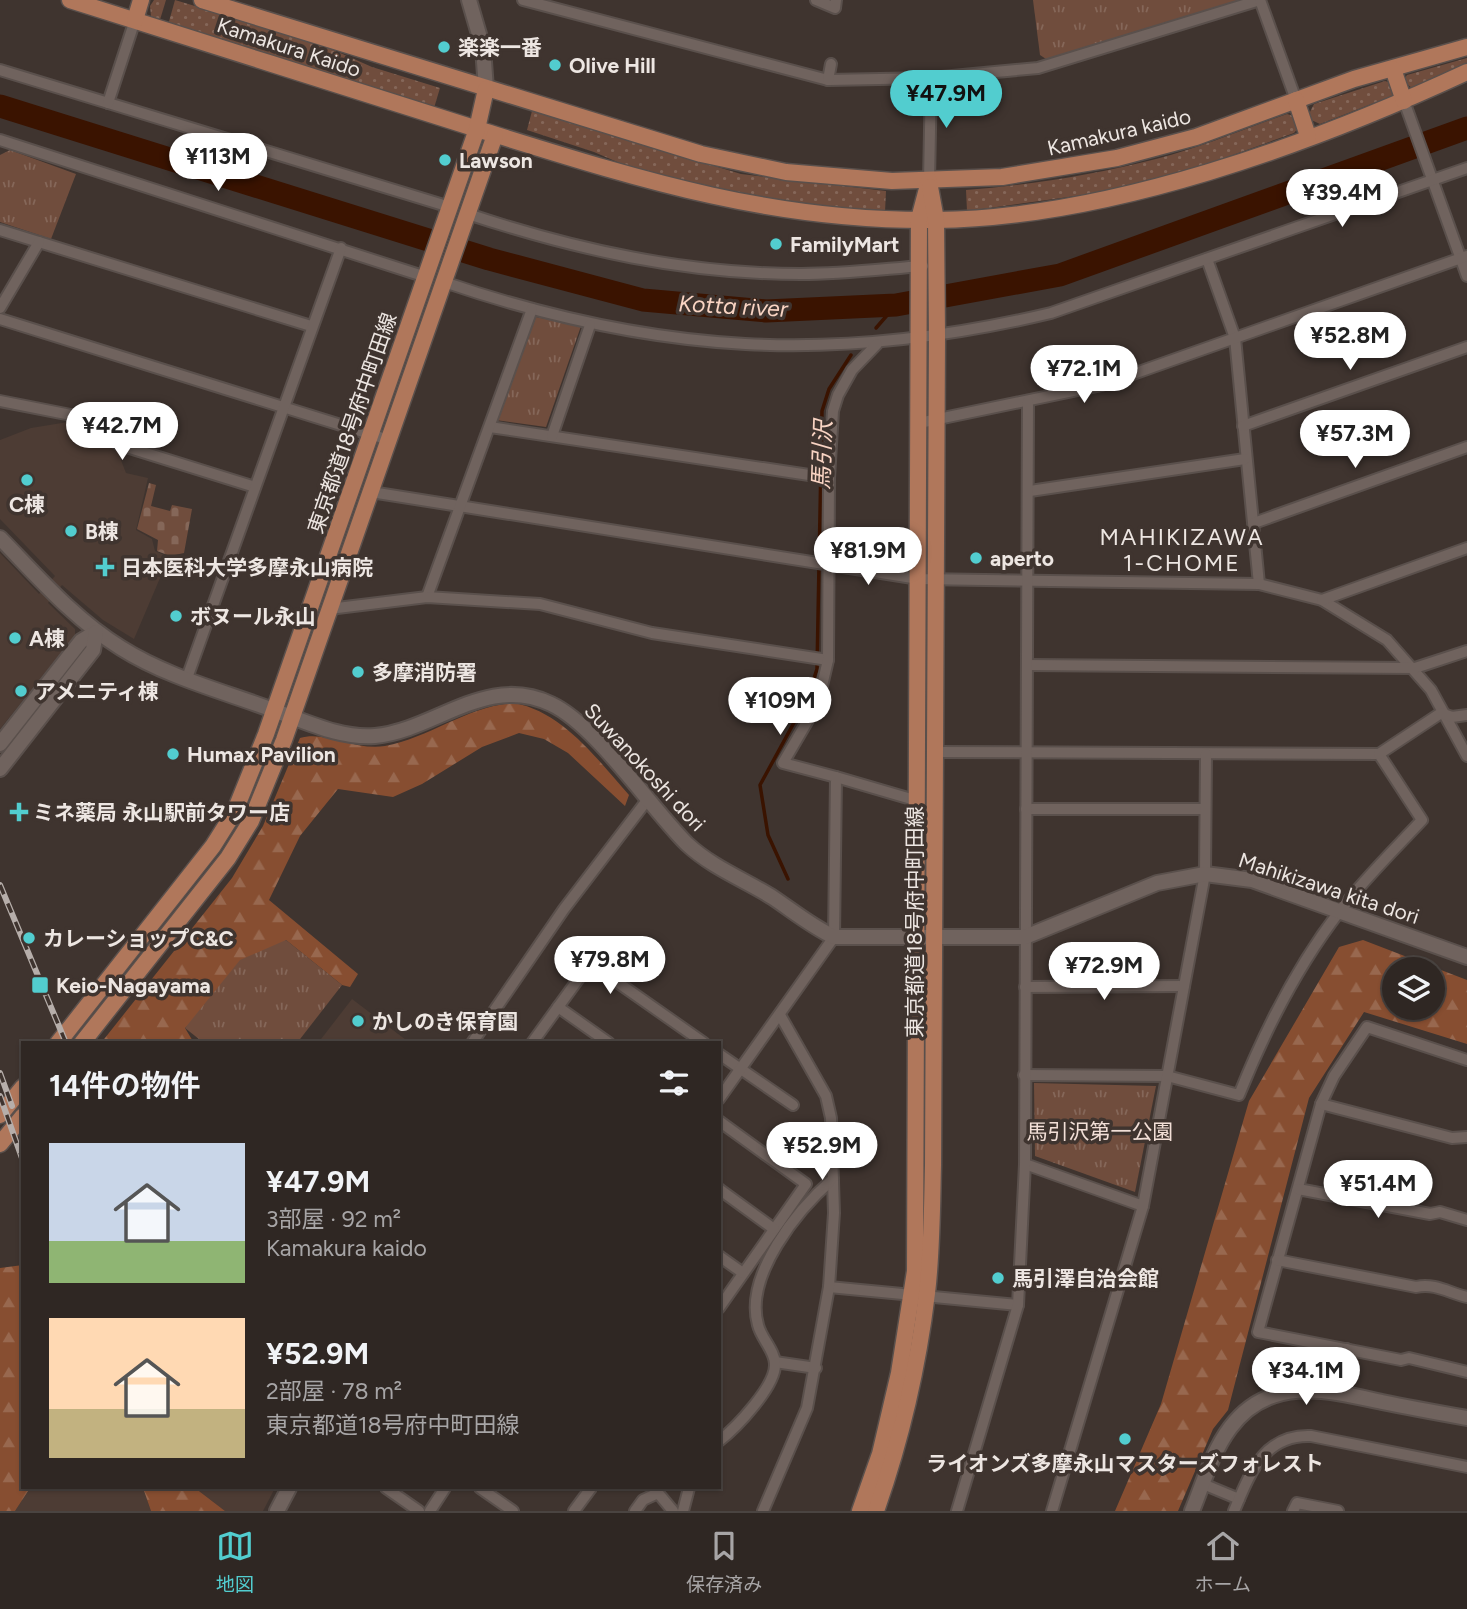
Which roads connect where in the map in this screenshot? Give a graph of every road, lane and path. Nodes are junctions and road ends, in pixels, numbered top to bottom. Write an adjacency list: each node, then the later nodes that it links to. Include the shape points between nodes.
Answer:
1 (71, 0): 9 (main road, Kamakura Kaido)
2 (141, 0): 9 (main road)
3 (469, 0): 17 (street, via 482,48)
4 (523, 0): 16 (street)
5 (816, 0): 8 (street)
6 (1260, 0): 15 (street, via 1038,68); 18 (street)
7 (208, 1): 17 (main road, Kamakura Kaido)
8 (835, 8)
9 (135, 20): 20 (street); 21 (main road, Kamakura Kaido)
10 (1467, 47): 12 (main road, Kamakura kaido)
11 (831, 64): 16 (street)
12 (1393, 69): 18 (main road, Kamakura kaido); 19 (main road)
13 (0, 70): 20 (street)
14 (1467, 72): 19 (main road)
15 (931, 78): 16 (street); 27 (street)
16 (828, 80)
17 (486, 89): 21 (main road, 東京都道18号府中町田線); 22 (main road); 27 (main road, Kamakura kaido, via 745,165 838,177)
18 (1296, 100): 23 (main road); 27 (main road, Kamakura kaido, via 1196,137 1117,158 1002,177)
19 (1405, 101): 23 (main road); 26 (street)
20 (108, 103): 28 (street)
21 (477, 129): 22 (main road, Kamakura Kaido); 28 (main road, 東京都道18号府中町田線)
22 (495, 135): 29 (main road, via 645,181 736,203 832,215); 30 (main road, 東京都道18号府中町田線)
23 (1308, 136): 31 (main road, via 1208,173 1106,199 1024,213)
24 (1, 142): 34 (street)
25 (1467, 168): 26 (street)
26 (1431, 175): 35 (street); 36 (street)
27 (929, 181): 29 (main road, 東京都道18号府中町田線); 31 (main road, 東京都道18号府中町田線)
28 (448, 213): 37 (main road, 東京都道18号府中町田線)
29 (919, 219): 31 (main road); 39 (main road, 東京都道18号府中町田線)
30 (466, 220): 39 (street, via 595,252 709,270); 41 (main road, 東京都道18号府中町田線)
31 (936, 220): 38 (main road, 東京都道18号府中町田線)
32 (0, 230): 33 (street)
33 (39, 242): 42 (street); 46 (street)
34 (341, 248): 37 (street); 46 (street)
35 (1464, 257): 40 (street); 49 (street)
36 (1207, 260): 47 (street, via 1051,313); 49 (street)
37 (427, 272): 59 (main road, 東京都道18号府中町田線)
38 (937, 272): 39 (street); 47 (main road, 東京都道18号府中町田線)
39 (919, 273): 48 (main road, 東京都道18号府中町田線)
40 (1467, 276)
41 (445, 277): 43 (street); 61 (main road, 東京都道18号府中町田線)
42 (0, 308)
43 (532, 309): 45 (street); 58 (street)
44 (0, 319): 54 (street)
45 (590, 325): 50 (street, via 726,344); 60 (street)
46 (311, 326): 54 (street)
47 (937, 331): 48 (street); 55 (main road, 東京都道18号府中町田線)
48 (920, 334): 50 (street); 56 (main road, 東京都道18号府中町田線)
49 (1235, 338): 53 (street, via 1102,385); 57 (street)
50 (877, 344): 64 (street, via 861,358 838,395)
51 (1467, 347): 57 (street)
52 (0, 401): 65 (street, via 71,415 120,445)
53 (1028, 401): 55 (street); 66 (street)
54 (284, 406): 59 (street); 65 (street)
55 (936, 420): 56 (street); 74 (main road, 東京都道18号府中町田線)
56 (919, 423): 73 (main road, 東京都道18号府中町田線)
57 (1243, 426): 63 (street)
58 (490, 427): 60 (street); 68 (street)
59 (371, 434): 61 (street); 87 (main road, 東京都道18号府中町田線)
60 (552, 436): 64 (street)
61 (389, 440): 67 (main road, 東京都道18号府中町田線)
62 (1467, 447): 69 (street)
63 (1245, 459): 66 (street); 69 (street)
64 (827, 478): 72 (street)
65 (256, 486): 85 (street)
66 (1030, 491): 75 (street)
67 (370, 492): 68 (street); 79 (main road, 東京都道18号府中町田線)
68 (462, 508): 72 (street); 77 (street)
69 (1254, 523): 76 (street)
70 (0, 538): 80 (street, Suwanokoshi dori)
71 (1467, 548): 78 (street)
72 (827, 565): 73 (street); 82 (street)
73 (919, 579): 74 (street); 101 (main road, 東京都道18号府中町田線)
74 (936, 580): 75 (street); 94 (main road, 東京都道18号府中町田線)
75 (1027, 581): 76 (street); 83 (street)
76 (1259, 584): 78 (street)
77 (427, 597): 79 (street); 82 (street, via 540,604 652,633)
78 (1322, 600): 84 (street, via 1387,640)
79 (330, 609): 91 (main road, 東京都道18号府中町田線)
80 (96, 632): 85 (street, Suwanokoshi dori, via 141,659); 86 (street, via 81,641); 88 (street, via 93,650)
81 (1467, 651): 84 (street)
82 (826, 660): 99 (street, via 818,703 783,763)
83 (1028, 665): 84 (street); 93 (street)
84 (1415, 668): 89 (street)
85 (187, 678): 87 (street, Suwanokoshi dori)
86 (33, 702): 88 (street); 92 (street)
87 (274, 710): 91 (street, Suwanokoshi dori); 115 (main road, 東京都道18号府中町田線, via 236,811 214,846)
88 (46, 711): 98 (street)
89 (1441, 713): 90 (street); 96 (street); 97 (street)
90 (1467, 715)
91 (292, 717): 100 (street, Suwanokoshi dori, via 351,736 373,736 401,732 498,694 534,698 552,704 582,728); 116 (main road, 東京都道18号府中町田線, via 256,811 228,858)
92 (0, 744)
93 (1027, 750): 94 (street); 95 (street); 102 (street)
94 (935, 752): 109 (main road, 東京都道18号府中町田線)
95 (1206, 754): 96 (street); 103 (street)
96 (1379, 754): 105 (street, via 1422,820)
97 (1467, 756)
98 (0, 769)
99 (836, 778): 101 (street); 106 (street)
100 (648, 799): 106 (street, Suwanokoshi dori, via 711,866); 117 (street, via 564,909)
101 (918, 801): 108 (main road, 東京都道18号府中町田線)
102 (1026, 809): 103 (street); 107 (street)
103 (1203, 809): 104 (street)
104 (1205, 874): 105 (street, Mahikizawa kita dori, via 1252,880); 107 (street, Mahikizawa kita dori, via 1157,884); 111 (street)
105 (1339, 912): 110 (street, Mahikizawa kita dori); 125 (street, via 1263,1034 1239,1095)
106 (834, 937): 108 (street, Suwanokoshi dori); 114 (street)
107 (1025, 937): 109 (street, Mahikizawa kita dori); 112 (street)
108 (917, 938): 109 (street, Suwanokoshi dori); 146 (main road, 東京都道18号府中町田線, via 915,1271)
109 (935, 939): 146 (main road, 東京都道18号府中町田線, via 933,1165)
110 (1467, 957)
111 (1184, 986): 112 (street); 125 (street)
112 (1025, 987): 124 (street)
113 (558, 1007): 118 (street); 119 (street); 120 (street, via 590,963)
114 (779, 1015): 123 (street); 136 (street, via 827,1096)
115 (60, 1041)
116 (84, 1041)
117 (473, 1041)
118 (533, 1041)
119 (606, 1041)
120 (701, 1041)
121 (721, 1055): 123 (street)
122 (1467, 1060): 128 (street, via 1367,1027)
123 (741, 1069): 127 (street); 129 (street)
124 (1024, 1075): 125 (street); 135 (street)
125 (1167, 1076): 139 (street)
126 (21, 1089): 130 (main road)
127 (721, 1097)
128 (1321, 1104): 133 (street, via 1452,1138); 137 (street)
129 (793, 1105)
130 (0, 1115)
131 (21, 1118): 134 (main road)
132 (721, 1122): 141 (street, via 806,1184)
133 (1467, 1137)
134 (0, 1144)
135 (1025, 1164): 139 (street); 149 (street)
136 (834, 1179): 145 (street); 151 (street, via 816,1194 761,1269 757,1324)
137 (1298, 1189): 140 (street); 143 (street)
138 (721, 1190): 141 (street)
139 (1143, 1206): 178 (street)
140 (1467, 1220)
141 (774, 1229): 144 (street)
142 (721, 1257): 144 (street)
143 (1277, 1261): 147 (street, via 1416,1287 1426,1285); 150 (street, via 1258,1332)
144 (743, 1273): 148 (street)
145 (829, 1287): 146 (street); 152 (street)
146 (919, 1294): 149 (street); 175 (main road, 東京都道18号府中町田線, via 880,1454); 176 (main road, 東京都道18号府中町田線, via 913,1381)
147 (1467, 1297)
148 (721, 1305)
149 (1018, 1305): 177 (street)
150 (1346, 1349): 153 (street, via 1401,1360 1409,1357); 154 (street)
151 (775, 1362): 152 (street); 156 (street, via 766,1391)
152 (816, 1368): 174 (street, via 807,1408)
153 (1467, 1373)
154 (1337, 1392): 155 (street); 158 (street, via 1286,1391 1250,1407 1227,1431)
155 (1467, 1418)
156 (721, 1439)
157 (1467, 1467): 165 (street, via 1311,1436 1295,1437 1274,1444 1261,1456)
158 (1203, 1484): 165 (street); 179 (street)
159 (289, 1489): 166 (street)
160 (387, 1489): 167 (street)
161 (444, 1489): 168 (street)
162 (481, 1489): 169 (street)
163 (689, 1489): 173 (street)
164 (589, 1491): 170 (street)
165 (1239, 1499): 180 (street)
166 (278, 1511)
167 (419, 1511)
168 (429, 1511)
169 (513, 1511)
170 (574, 1511)
171 (635, 1511): 172 (street, via 643,1500 658,1493)
172 (673, 1511)
173 (683, 1511)
174 (763, 1511)
175 (860, 1511)
176 (876, 1511)
177 (957, 1511)
178 (1052, 1511)
179 (1192, 1511)
180 (1234, 1511)
181 (1293, 1511): 182 (street, via 1297,1503)
182 (1338, 1511)

